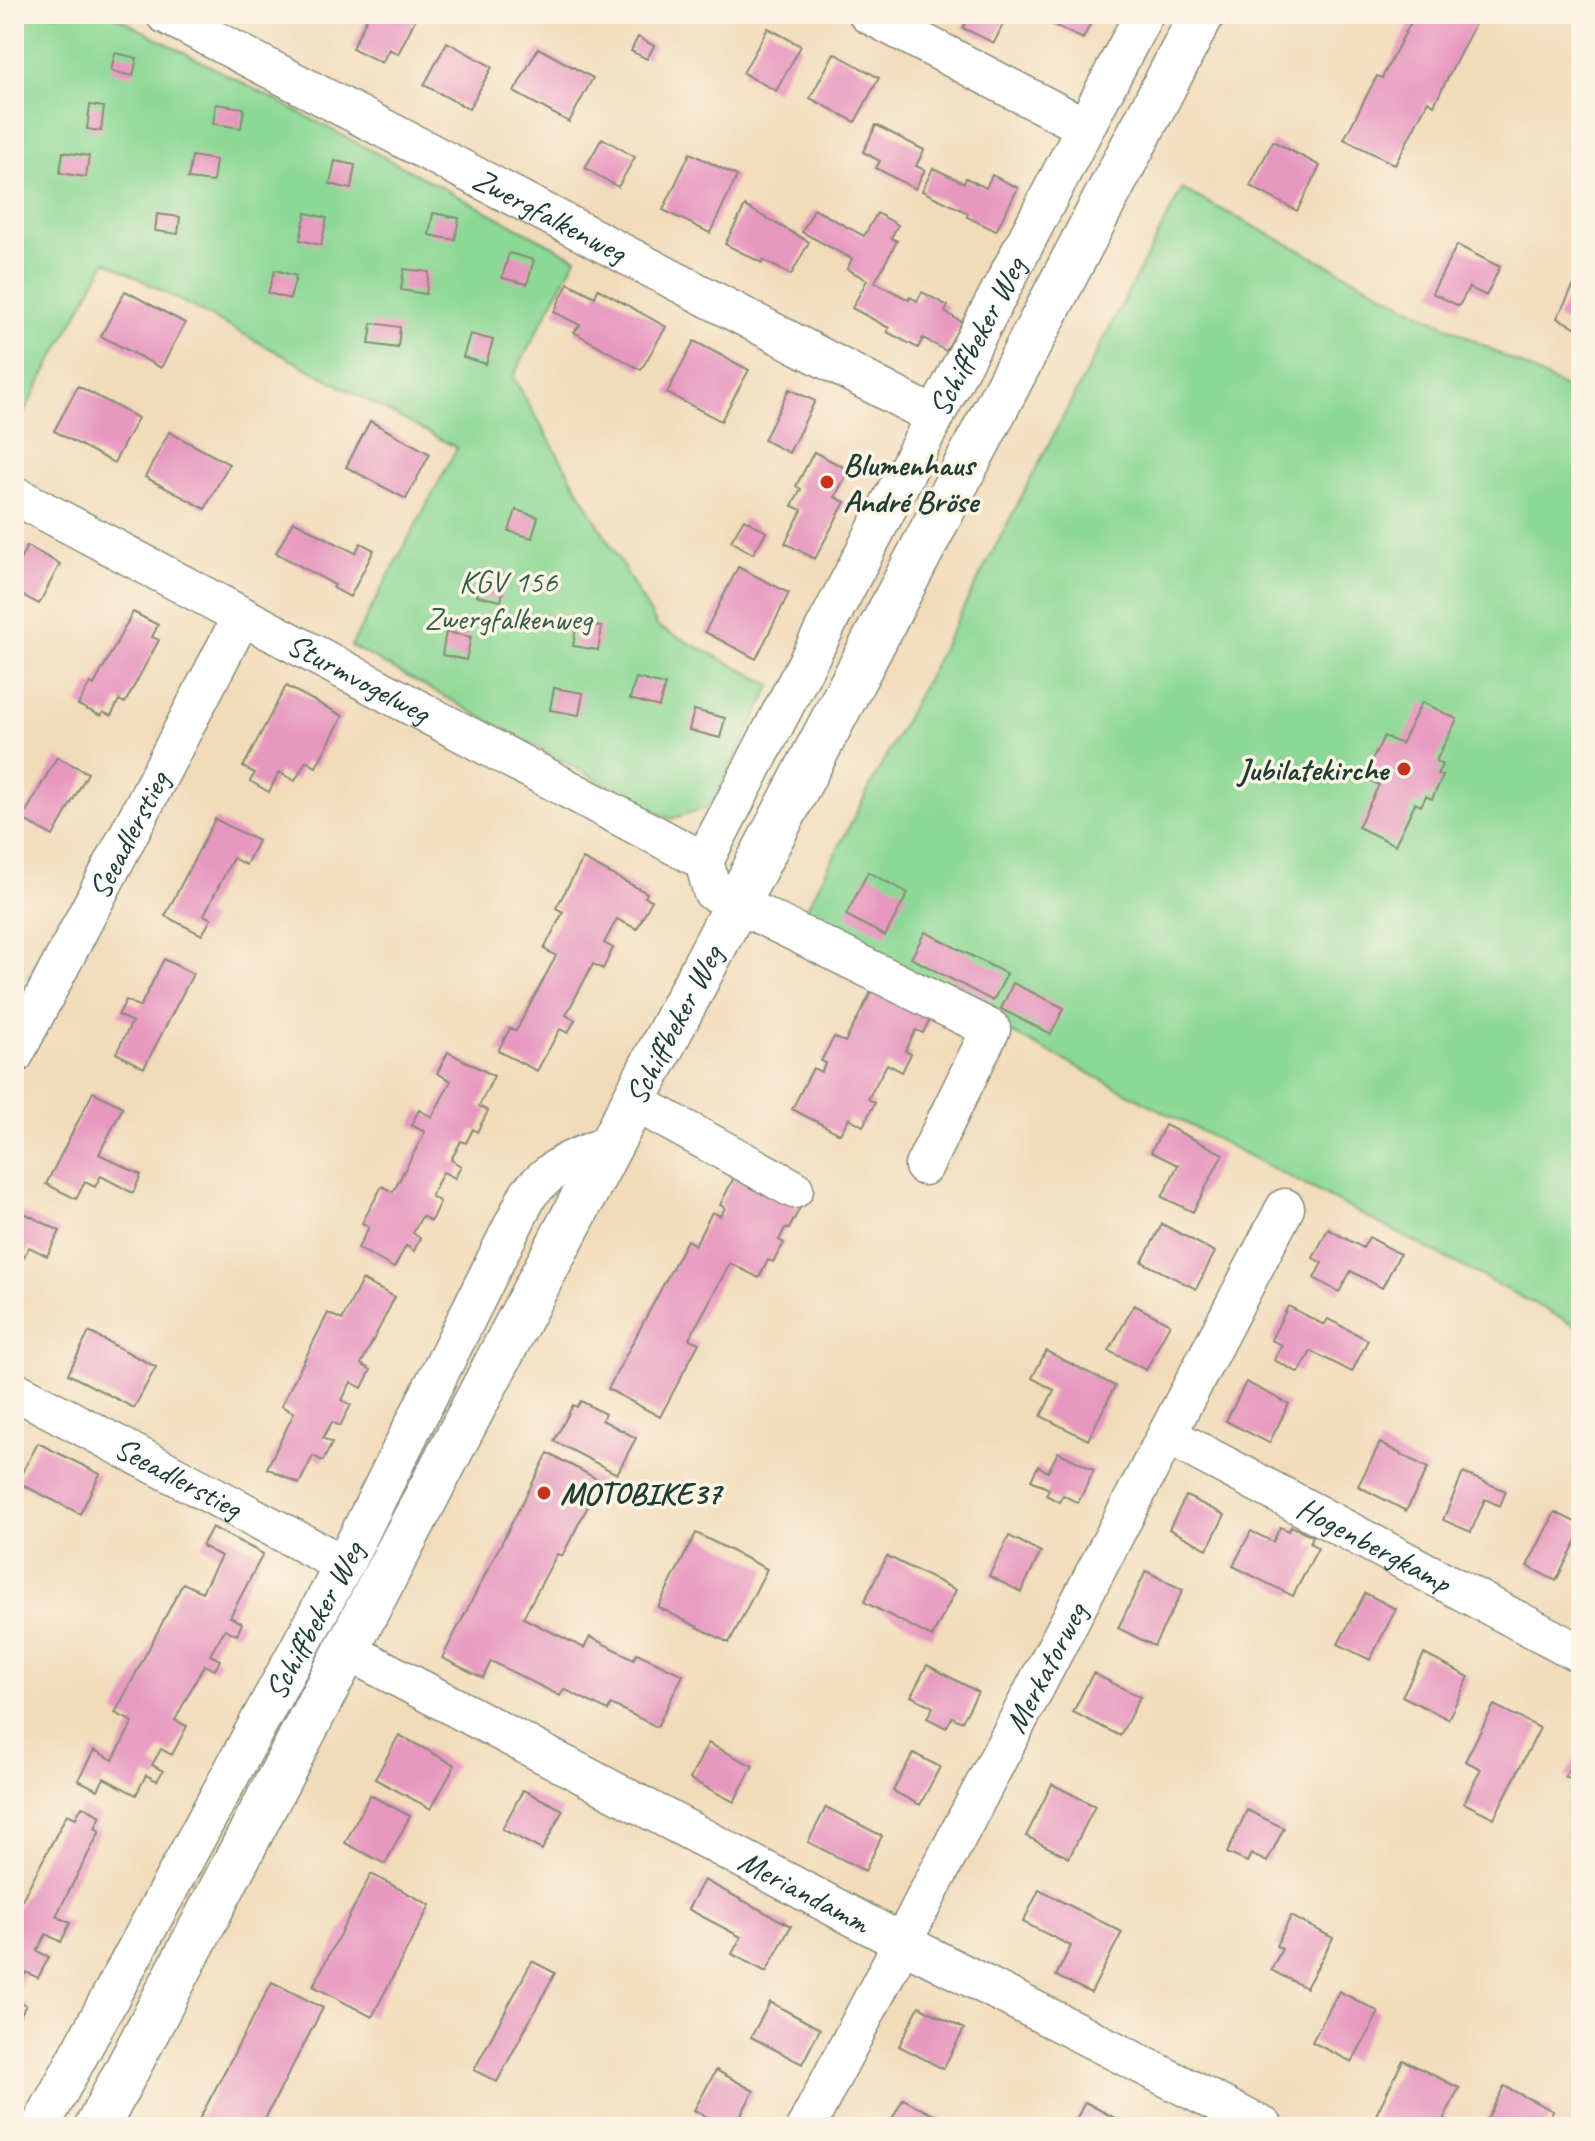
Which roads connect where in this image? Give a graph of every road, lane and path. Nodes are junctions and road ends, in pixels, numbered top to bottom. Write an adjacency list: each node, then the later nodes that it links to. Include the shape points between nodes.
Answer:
1 (165, 14): 6 (street, Zwergfalkenweg)
2 (868, 14): 5 (street)
3 (1144, 14): 5 (street, Schiffbeker Weg)
4 (1202, 14): 10 (main road, Schiffbeker Weg)
5 (1085, 127): 6 (street, Schiffbeker Weg)
6 (934, 416): 9 (street, Schiffbeker Weg)
7 (14, 495): 8 (street, Sturmvogelweg)
8 (242, 616): 9 (street, Sturmvogelweg); 11 (street, Seeadlerstieg, via 34,986)
9 (704, 861): 10 (street, via 712,891)
10 (736, 904): 12 (main road, Schiffbeker Weg); 14 (street, via 991,1029)
11 (14, 1055)
12 (633, 1101): 13 (main road, Schiffbeker Weg); 15 (street)
13 (611, 1144): 19 (street, Schiffbeker Weg, via 562,1163 529,1193); 20 (main road, Schiffbeker Weg)
14 (924, 1166)
15 (794, 1189)
16 (1285, 1208): 18 (street, Merkatorweg)
17 (14, 1390): 19 (street, Seeadlerstieg)
18 (1169, 1436): 21 (street, Hogenbergkamp); 22 (street, Merkatorweg)
19 (344, 1565): 23 (street, Schiffbeker Weg)
20 (346, 1650): 22 (street, Meriandamm); 24 (main road, Schiffbeker Weg)
21 (1581, 1654)
22 (903, 1943): 25 (street, Merkatorweg); 26 (street, Meriandamm)
23 (40, 2127)
24 (97, 2127)
25 (806, 2127)
26 (1264, 2127)

